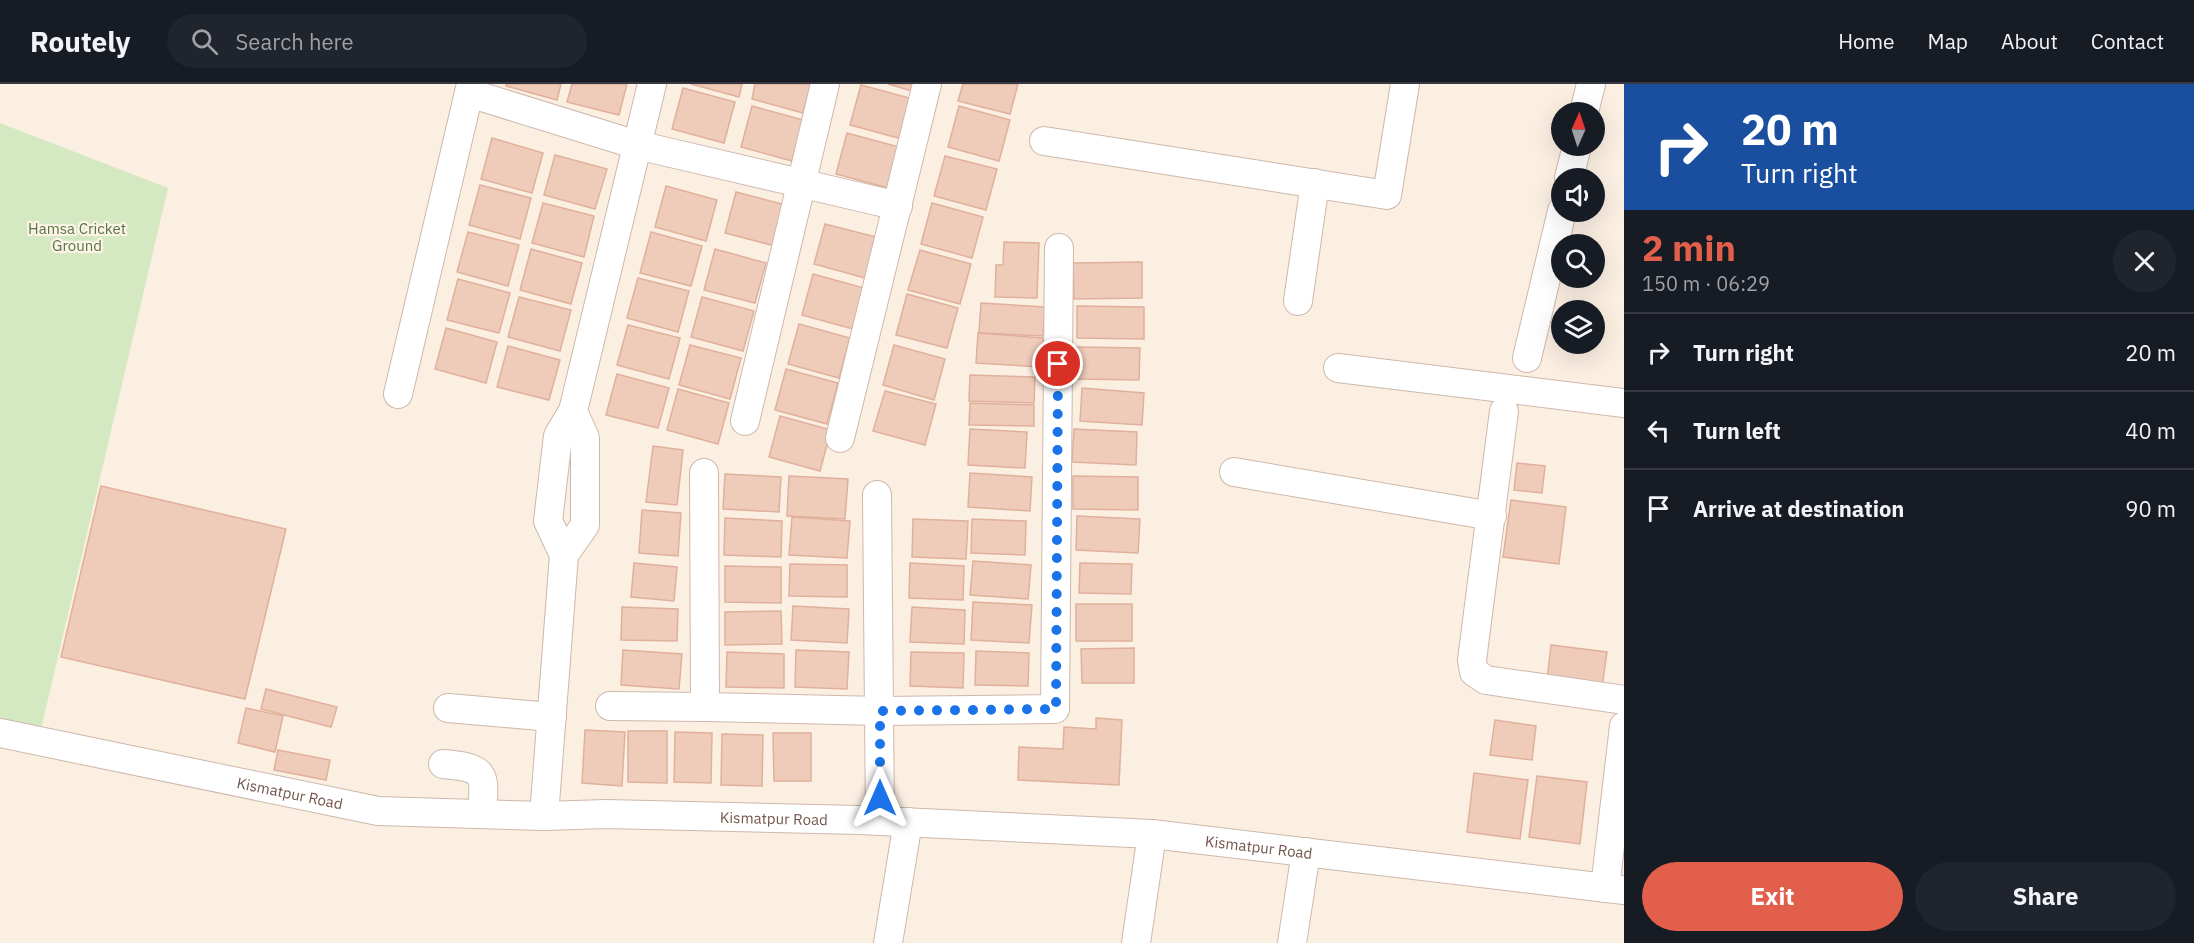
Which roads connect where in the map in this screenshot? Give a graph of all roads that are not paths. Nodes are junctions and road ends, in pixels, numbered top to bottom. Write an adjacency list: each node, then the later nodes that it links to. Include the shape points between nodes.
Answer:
1 (652, 84): 9 (street)
2 (825, 84): 11 (street)
3 (927, 84): 12 (street)
4 (1405, 84): 10 (street, via 1387,195)
5 (1591, 84): 7 (street)
6 (470, 88): 9 (street); 18 (street)
7 (1586, 102)
8 (1044, 141): 10 (street)
9 (637, 145): 11 (street); 32 (street, via 573,411 558,436 548,522 564,555)
10 (1315, 183): 15 (street)
11 (799, 184): 12 (street); 21 (street)
12 (898, 206): 22 (street)
13 (1559, 222): 16 (street)
14 (1059, 249): 31 (street, via 1056,709)
15 (1298, 301)
16 (1527, 358)
17 (1338, 368): 19 (street)
18 (398, 394)
19 (1624, 403)
20 (1504, 411): 26 (street)
21 (745, 421)
22 (840, 438)
23 (1234, 472): 26 (street)
24 (704, 473): 29 (street)
25 (877, 495): 31 (street)
26 (1492, 516): 27 (street, via 1472,660 1474,672 1486,680)
27 (1624, 700)
28 (610, 706): 29 (street)
29 (705, 706): 31 (street)
30 (448, 708): 32 (street)
31 (880, 711): 38 (street)
32 (552, 717): 37 (street)
33 (1624, 726): 41 (street)
34 (0, 733): 36 (street, Kismatpur Road, via 378,812)
35 (443, 764): 36 (street, via 466,766 478,772 484,780)
36 (482, 814): 37 (street, Kismatpur Road)
37 (544, 816): 38 (street, Kismatpur Road)
38 (894, 821): 39 (street, Kismatpur Road); 42 (street)
39 (1152, 834): 40 (street, Kismatpur Road); 43 (street)
40 (1306, 852): 41 (street, Kismatpur Road); 44 (street)
41 (1615, 889)
42 (888, 943)
43 (1137, 943)
44 (1292, 943)

